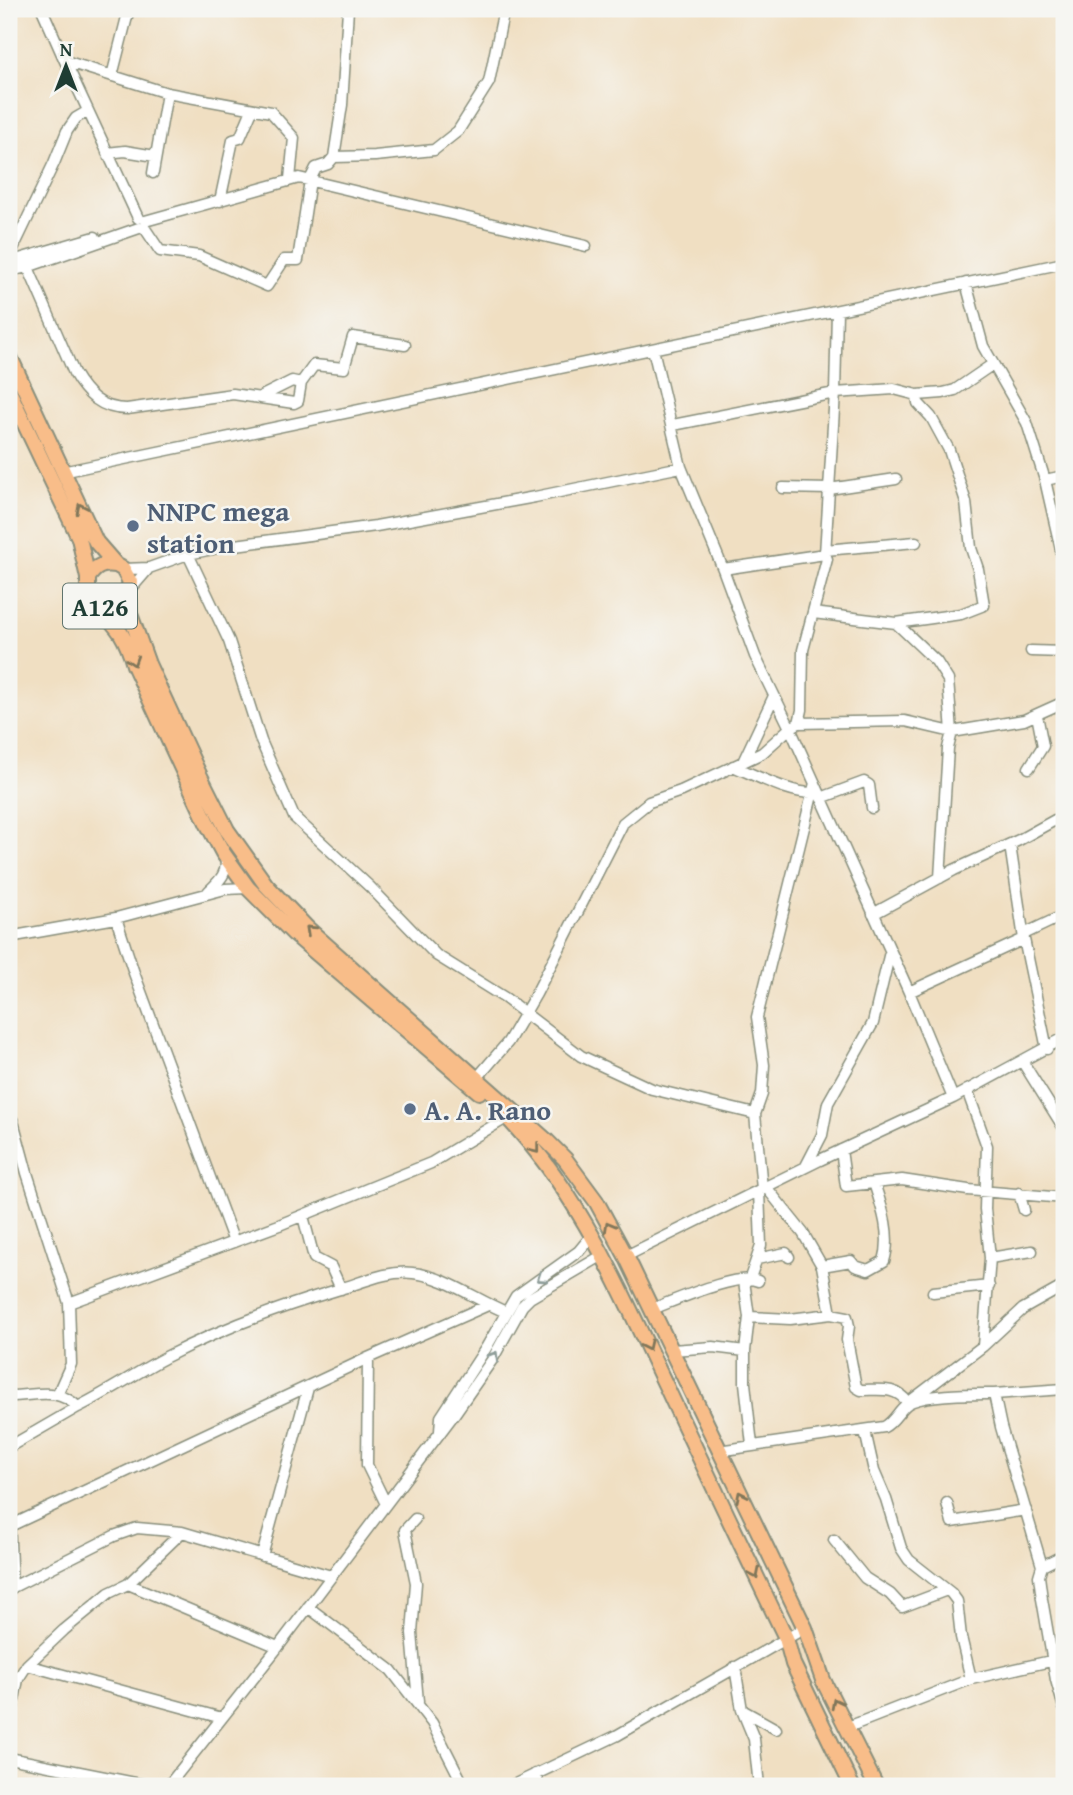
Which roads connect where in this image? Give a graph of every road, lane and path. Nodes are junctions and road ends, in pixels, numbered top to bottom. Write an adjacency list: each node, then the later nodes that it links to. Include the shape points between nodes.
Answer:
1 (43, 9): 5 (street)
2 (129, 9): 6 (street)
3 (348, 9): 12 (street)
4 (505, 9): 12 (street, via 489,82 458,131 434,150)
5 (65, 61): 6 (street); 9 (street)
6 (112, 76): 7 (street)
7 (167, 93): 8 (street); 11 (street)
8 (252, 110): 14 (street, via 271,112 294,138); 16 (street, via 240,138 233,140)
9 (88, 111): 10 (street); 19 (street, via 67,131)
10 (107, 153): 11 (street, via 125,150); 17 (street)
11 (155, 156): 13 (street)
12 (334, 158): 15 (street, via 316,168)
13 (153, 173)
14 (290, 179): 15 (street); 16 (street)
15 (310, 180): 17 (street, via 298,260 284,260 267,286 199,257 160,251); 18 (street)
16 (220, 201): 17 (street)
17 (140, 223): 20 (street)
18 (586, 246)
19 (9, 259): 20 (street)
20 (26, 263): 22 (street); 33 (street, via 74,373 100,402 127,409 233,394)
21 (1064, 263): 23 (street)
22 (9, 271)
23 (966, 284): 24 (street); 28 (street, via 983,346)
24 (837, 311): 26 (street); 31 (street)
25 (405, 345): 29 (street, via 353,337 344,368 314,365)
26 (653, 349): 34 (street); 36 (street)
27 (9, 355): 36 (highway, A126)
28 (993, 364): 32 (street, via 955,390); 39 (street, via 1027,423)
29 (301, 383): 33 (street, via 292,381); 33 (street, via 294,403)
30 (9, 391): 49 (highway, A126, via 79,538)
31 (835, 393): 32 (street, via 894,388); 34 (street); 41 (street)
32 (917, 395): 53 (street, via 949,450 966,502 984,605 961,614)
33 (260, 397)
34 (673, 425): 35 (street)
35 (681, 467): 44 (street, via 376,526); 48 (street)
36 (62, 472): 46 (highway, A126, one-way to 36, via 96,542)
37 (1064, 476): 39 (street)
38 (896, 478): 41 (street)
39 (1045, 480): 45 (street)
40 (783, 488): 41 (street)
41 (829, 489): 43 (street)
42 (916, 542): 43 (street)
43 (825, 552): 48 (street); 52 (street)
44 (188, 554): 47 (street); 78 (street, via 229,641 261,741 294,817 436,956)
45 (1064, 564)
46 (120, 567): 47 (street); 49 (highway, A126, via 97,567); 50 (highway, A126, via 128,575)
47 (149, 568): 50 (street)
48 (723, 569): 56 (street)
49 (88, 578): 51 (highway, A126, via 86,590)
50 (129, 592): 51 (highway, A126, via 115,607); 82 (highway, A126, one-way to 50, via 307,928 266,885 210,797 153,674 130,614)
51 (97, 605): 67 (highway, A126, one-way to 67, via 127,641 134,665)
52 (813, 613): 53 (street); 59 (street, via 803,650 802,710)
53 (896, 623): 60 (street, via 936,661 948,680)
54 (1031, 651): 55 (street)
55 (1064, 652)
56 (774, 696): 59 (street); 61 (street)
57 (1064, 702): 58 (street)
58 (1037, 715): 60 (street); 62 (street, via 1043,746)
59 (795, 726): 60 (street, via 880,719); 61 (street, via 762,753); 63 (street)
60 (952, 732): 68 (street)
61 (738, 764): 63 (street, via 786,787); 78 (street, via 649,802 623,823)
62 (1029, 768)
63 (817, 792): 64 (street, via 863,782 869,785); 71 (street); 85 (street, via 757,1017 764,1065)
64 (872, 808)
65 (1064, 815): 66 (street)
66 (1010, 845): 68 (street); 74 (street)
67 (223, 853): 69 (highway, A126); 70 (street, via 224,874)
68 (940, 878): 71 (street)
69 (248, 888): 70 (street); 87 (highway, A126)
70 (205, 895): 73 (street)
71 (873, 914): 76 (street)
72 (1064, 915): 74 (street)
73 (116, 918): 75 (street); 99 (street)
74 (1024, 936): 77 (street); 80 (street)
75 (9, 937)
76 (890, 952): 77 (street); 90 (street, via 873,1023 828,1103 822,1135)
77 (909, 992): 84 (street)
78 (525, 1013): 82 (street, via 508,1042); 85 (street, via 581,1056 652,1089)
79 (1064, 1038): 80 (street)
80 (1047, 1049): 81 (street)
81 (1022, 1061): 83 (street); 88 (street)
82 (477, 1078): 102 (highway, A126, one-way to 82, via 596,1201 565,1159)
83 (967, 1090): 84 (street); 93 (street, via 987,1146)
84 (953, 1098): 89 (street)
85 (755, 1114): 92 (street)
86 (9, 1115): 112 (street)
87 (508, 1117): 97 (street, via 431,1163); 98 (highway, A126, one-way to 98, via 548,1166)
88 (1064, 1128)
89 (841, 1150): 90 (street); 91 (street, via 846,1186)
90 (806, 1167): 92 (street)
91 (874, 1183): 93 (street, via 902,1180); 106 (street, via 885,1225 884,1261 868,1270 851,1261)
92 (762, 1189): 102 (street); 105 (street); 106 (street, via 803,1233)
93 (985, 1190): 94 (street); 104 (street)
94 (1019, 1193): 95 (street); 96 (street)
95 (1064, 1198)
96 (1024, 1210)
97 (303, 1216): 99 (street); 110 (street, via 314,1258 331,1267)
98 (593, 1234): 101 (highway, A126); 115 (street, one-way to 115, via 579,1251 521,1291)
99 (234, 1242): 112 (street)
100 (1032, 1251): 104 (street)
101 (603, 1255): 130 (street, one-way to 101, via 492,1360 526,1301); 151 (highway, A126, one-way to 151)
102 (626, 1256): 114 (highway, A126)
103 (789, 1257): 105 (street)
104 (990, 1258): 108 (street)
105 (758, 1259): 107 (street)
106 (822, 1266): 116 (street)
107 (754, 1279): 114 (street, via 717,1285); 117 (street, via 744,1281)
108 (989, 1286): 111 (street); 118 (street)
109 (1064, 1286): 118 (street, via 1023,1309)
110 (341, 1289): 113 (street, via 387,1275 417,1273); 128 (street, via 231,1326)
111 (933, 1292)
112 (69, 1303): 124 (street, via 71,1364)
113 (488, 1304): 115 (street); 121 (street)
114 (652, 1309): 119 (highway, A126)
115 (506, 1312): 130 (street, via 441,1417)
116 (831, 1314): 117 (street); 127 (street, via 847,1317 849,1357 858,1390 894,1390)
117 (749, 1317): 120 (street)
118 (983, 1346): 127 (street)
119 (672, 1350): 120 (street); 133 (highway, A126)
120 (745, 1351): 131 (street)
121 (368, 1358): 122 (street); 135 (street, via 367,1465)
122 (308, 1388): 139 (street); 143 (street)
123 (1064, 1389): 125 (street)
124 (58, 1393): 126 (street); 128 (street)
125 (994, 1394): 127 (street, via 955,1394); 136 (street)
126 (9, 1396)
127 (908, 1403): 129 (street, via 892,1423)
128 (78, 1407): 132 (street)
129 (865, 1431): 131 (street); 148 (street, via 901,1548)
130 (440, 1432): 135 (street)
131 (752, 1445): 133 (street)
132 (9, 1447)
133 (718, 1451): 150 (highway, A126, one-way to 133)
134 (947, 1503): 136 (street, via 952,1522)
135 (386, 1504): 145 (street)
136 (1026, 1510): 144 (street)
137 (9, 1518): 139 (street)
138 (415, 1519): 157 (street, via 405,1531 416,1583 412,1633)
139 (10, 1526): 147 (street)
140 (182, 1532): 143 (street); 146 (street); 147 (street, via 129,1530)
141 (834, 1540): 148 (street, via 865,1578 902,1607)
142 (1064, 1555): 144 (street)
143 (262, 1556): 145 (street)
144 (1042, 1566): 153 (street, via 1039,1576)
145 (331, 1576): 149 (street)
146 (128, 1584): 152 (street); 154 (street, via 108,1593)
147 (10, 1589)
148 (947, 1590): 156 (street, via 957,1601)
149 (308, 1607): 152 (street); 157 (street, via 391,1670)
150 (805, 1628): 151 (street); 162 (highway, A126, one-way to 150, via 823,1680)
151 (786, 1639): 155 (street); 172 (highway, A126, via 793,1664)
152 (278, 1647): 160 (street)
153 (1059, 1659): 156 (street); 158 (street)
154 (27, 1665): 160 (street); 161 (street, via 18,1679)
155 (735, 1667): 159 (street); 165 (street, via 616,1735)
156 (971, 1679): 162 (street)
157 (418, 1703): 168 (street)
158 (1064, 1708)
159 (742, 1710): 163 (street); 171 (street, via 754,1740)
160 (222, 1718): 167 (street)
161 (9, 1726)
162 (848, 1727): 173 (highway, A126)
163 (776, 1729)
164 (9, 1758): 166 (street)
165 (535, 1774): 169 (street); 170 (street)
166 (150, 1786)
167 (168, 1786)
168 (464, 1786)
169 (511, 1786)
170 (539, 1786)
171 (759, 1786)
172 (852, 1786)
173 (876, 1786)

